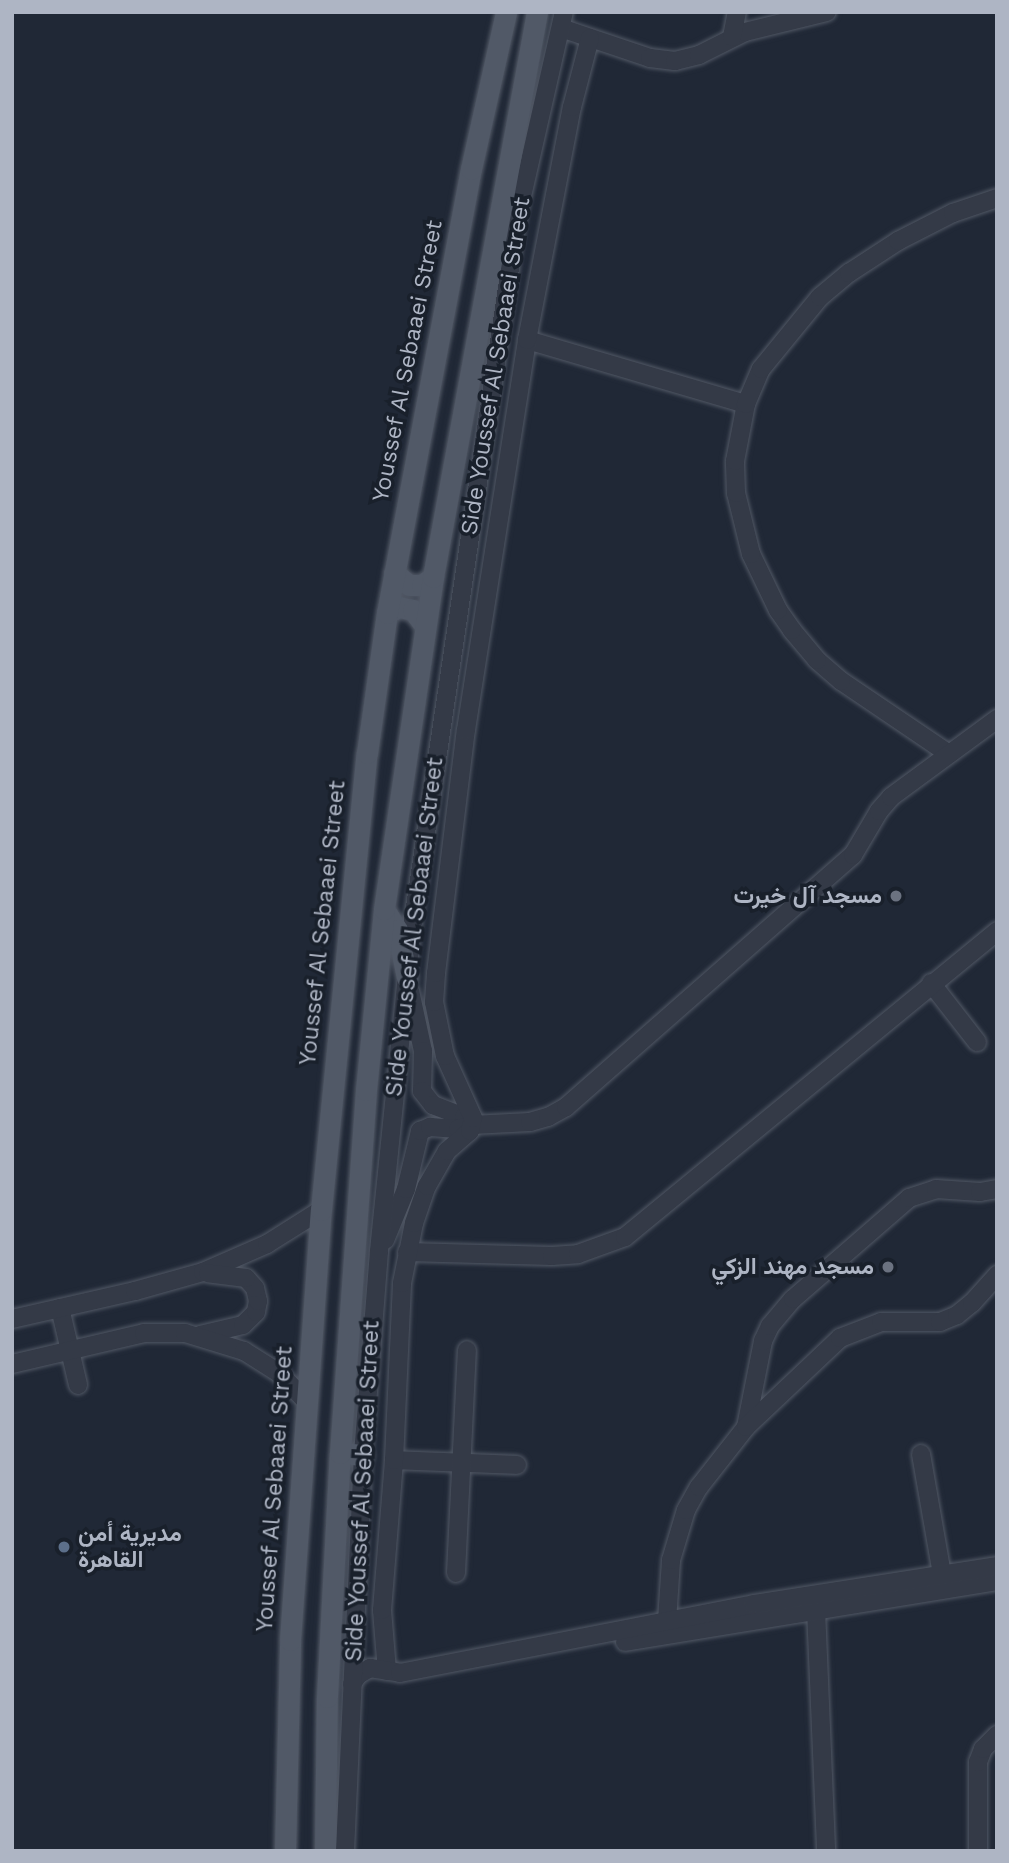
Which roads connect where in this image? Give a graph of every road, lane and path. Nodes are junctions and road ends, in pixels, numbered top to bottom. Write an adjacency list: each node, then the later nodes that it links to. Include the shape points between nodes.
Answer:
1 (506, 12): 11 (main road, Youssef Al Sebaaei Street, via 471,169)
2 (537, 12): 12 (main road)
3 (737, 12): 6 (street)
4 (827, 12): 6 (street)
5 (563, 20): 7 (street); 19 (street, Side Youssef Al Sebaaei Street, via 518,214 423,836)
6 (732, 37): 7 (street, via 699,55 675,61 650,58)
7 (590, 38): 9 (street, via 572,107)
8 (997, 198): 10 (street, via 925,226 849,272 779,344 761,369)
9 (527, 340): 10 (street); 22 (street, via 466,730 434,988 445,1056 471,1111)
10 (746, 404): 16 (street, via 736,461 736,493 751,554 778,610 817,660 841,681)
11 (394, 573): 12 (main road, via 409,585 422,585); 13 (main road, Youssef Al Sebaaei Street)
12 (433, 578): 14 (main road)
13 (387, 613): 14 (main road, via 399,607 413,610); 24 (main road, Youssef Al Sebaaei Street, via 367,752)
14 (425, 626): 17 (main road)
15 (997, 719): 16 (street)
16 (950, 754): 22 (street, via 884,803 864,841 846,862 566,1107 539,1121)
17 (384, 909): 19 (main road, via 397,930); 38 (main road)
18 (997, 931): 20 (street)
19 (407, 978): 22 (street, via 423,1051 422,1091 433,1105); 25 (street, Side Youssef Al Sebaaei Street)
20 (931, 983): 21 (street); 26 (street, via 625,1237 590,1251 552,1256)
21 (977, 1042)
22 (472, 1125): 25 (street, via 420,1130 406,1189); 26 (street, via 433,1174)
23 (997, 1189): 37 (street, via 936,1189 909,1198 793,1300 770,1325 763,1341)
24 (321, 1210): 27 (street, via 267,1244); 36 (main road, Youssef Al Sebaaei Street)
25 (379, 1251): 40 (street, Side Youssef Al Sebaaei Street)
26 (407, 1252): 41 (street)
27 (203, 1272): 29 (street); 31 (street, via 246,1278 258,1301 256,1312 243,1325)
28 (997, 1275): 37 (street, via 972,1303 940,1322 881,1322 840,1338)
29 (60, 1308): 30 (street); 32 (street)
30 (12, 1319)
31 (197, 1335): 32 (street, via 144,1333); 36 (street, via 262,1361)
32 (70, 1350): 34 (street); 35 (street)
33 (467, 1350): 42 (street)
34 (12, 1364)
35 (78, 1385)
36 (308, 1403): 54 (main road, Youssef Al Sebaaei Street, via 290,1640)
37 (746, 1427): 49 (street, via 699,1487 687,1510 671,1560)
38 (340, 1454): 40 (main road); 55 (main road, via 327,1697)
39 (921, 1454): 46 (street)
40 (363, 1455): 52 (street, Side Youssef Al Sebaaei Street)
41 (394, 1460): 42 (street); 51 (street, via 382,1610)
42 (461, 1462): 43 (street); 45 (street)
43 (517, 1465)
44 (997, 1566): 46 (street)
45 (456, 1573)
46 (942, 1574): 49 (street)
47 (997, 1581): 48 (street)
48 (816, 1609): 50 (street); 57 (street)
49 (667, 1621): 51 (street, via 400,1673)
50 (625, 1642)
51 (387, 1671): 52 (street, via 370,1668)
52 (352, 1684): 56 (street, Side Youssef Al Sebaaei Street)
53 (997, 1735): 58 (street, via 987,1743 978,1762)
54 (285, 1851)
55 (325, 1851)
56 (345, 1851)
57 (826, 1851)
58 (978, 1851)

